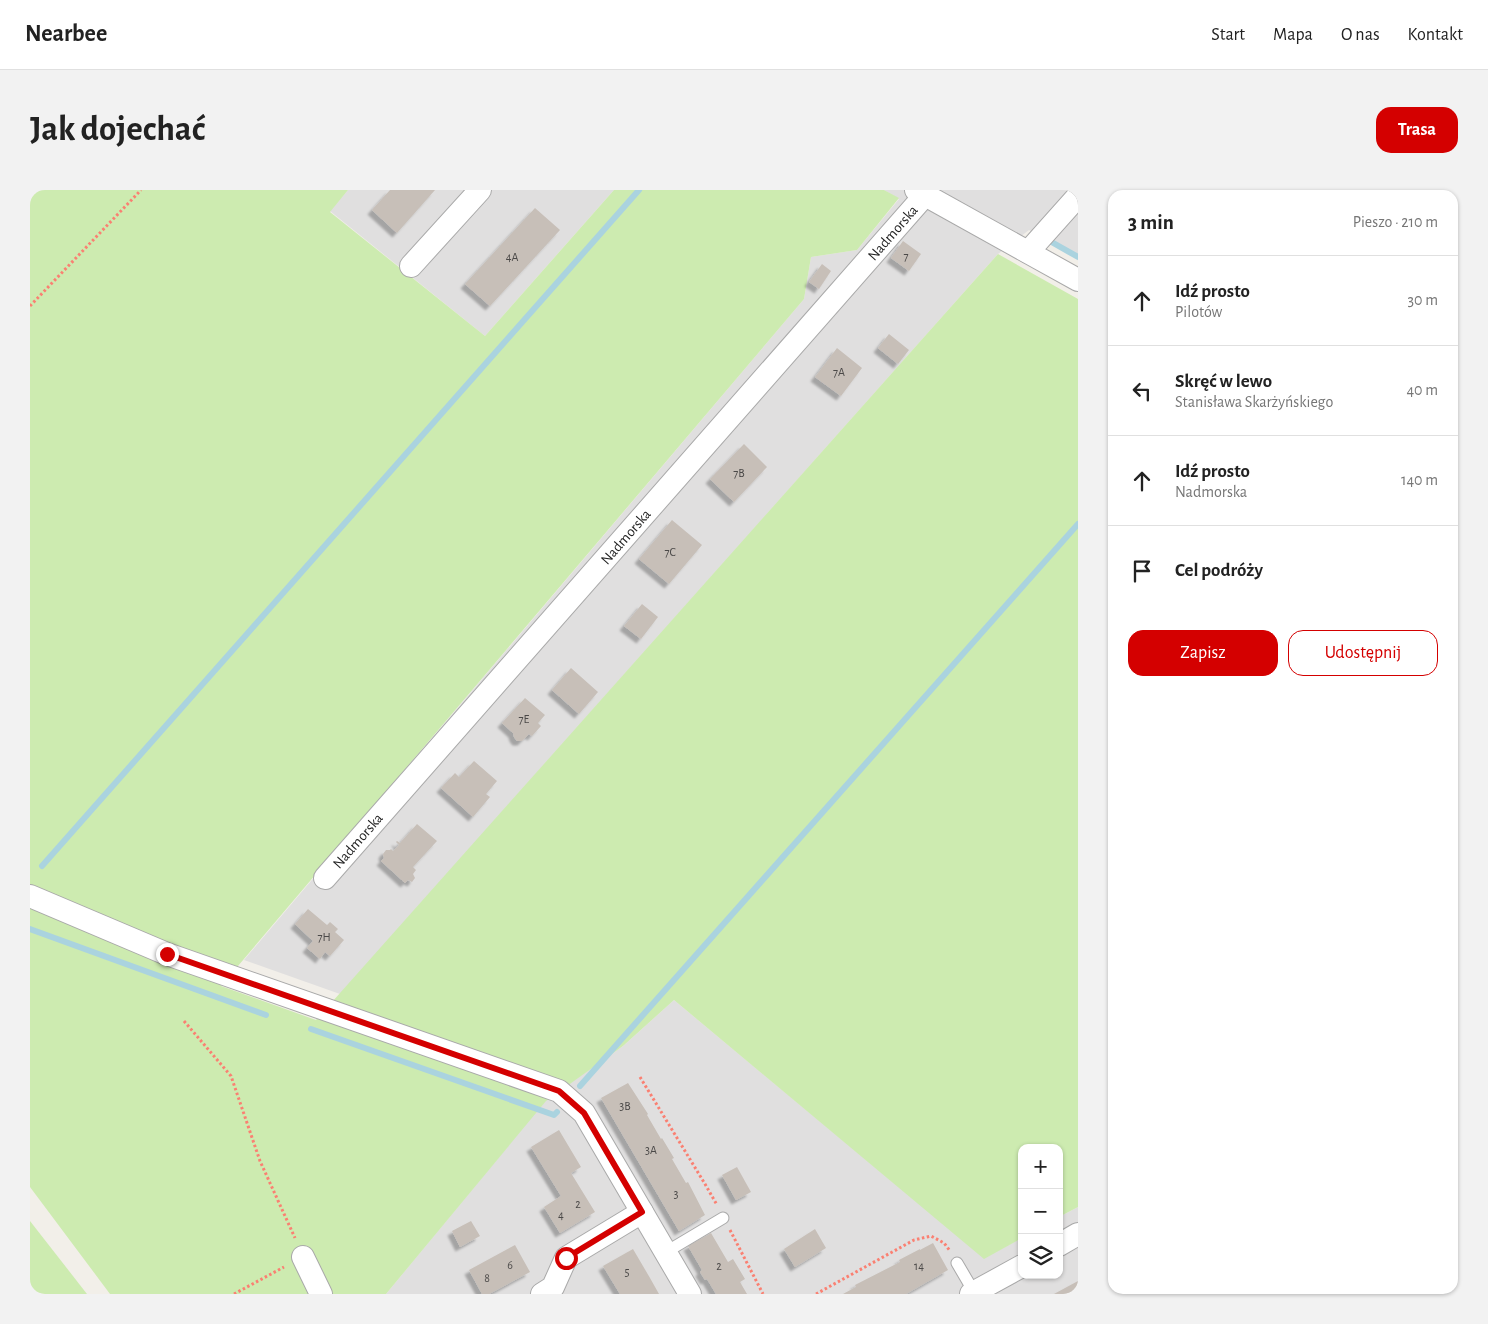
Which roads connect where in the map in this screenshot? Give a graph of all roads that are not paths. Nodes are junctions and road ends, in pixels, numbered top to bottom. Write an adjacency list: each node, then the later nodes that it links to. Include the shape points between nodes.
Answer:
1 (480, 190): 5 (street)
2 (921, 193): 4 (street, Nadmorska); 7 (street, Nadmorska)
3 (1078, 196): 4 (street)
4 (1028, 252): 6 (street, Nadmorska)
5 (411, 266)
6 (1078, 280)
7 (325, 878)
8 (30, 896): 9 (street, via 167,954 559,1091 584,1113)
9 (642, 1212): 13 (street); 19 (street, via 566,1258 553,1287)
10 (724, 1218): 13 (lane)
11 (1078, 1234): 12 (street)
12 (1063, 1243)
13 (666, 1252): 20 (street)
14 (303, 1256): 18 (street)
15 (957, 1263): 17 (lane)
16 (1018, 1268): 17 (street)
17 (973, 1293)
18 (321, 1294)
19 (542, 1294)
20 (690, 1294)

